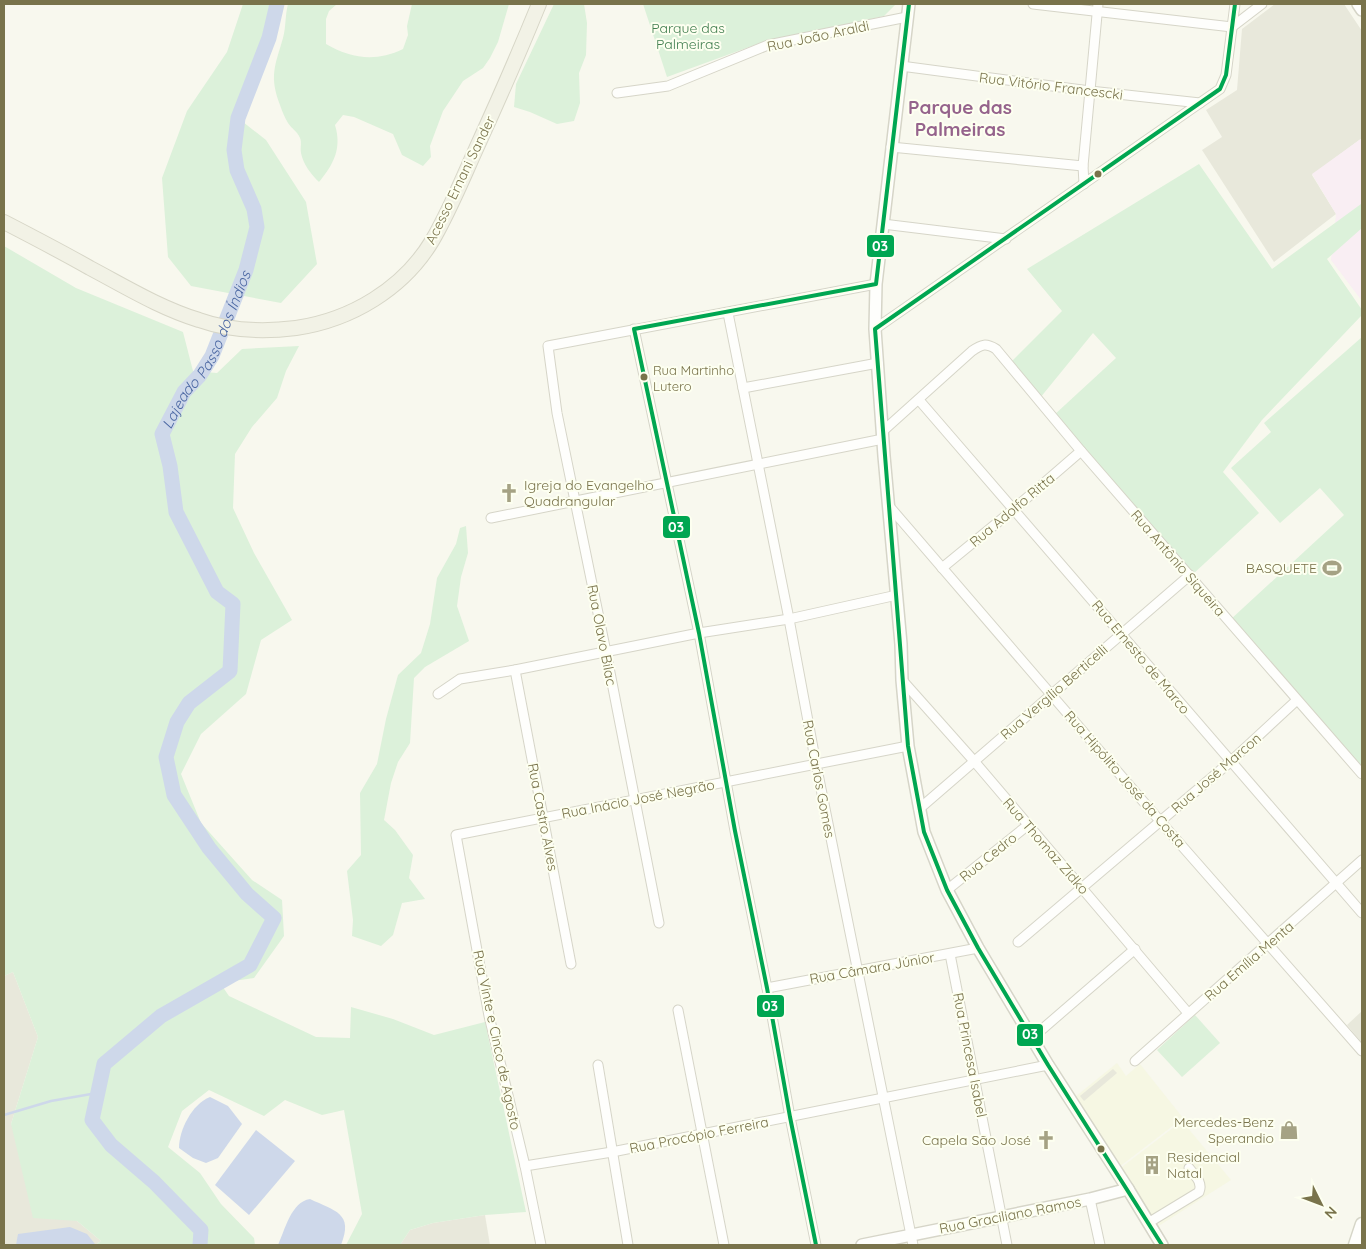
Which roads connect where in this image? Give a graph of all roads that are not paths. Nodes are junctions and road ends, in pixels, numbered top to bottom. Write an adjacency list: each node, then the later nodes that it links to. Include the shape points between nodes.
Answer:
1 (539, 4): 18 (highway, Acesso Ernani Sander, via 506,84 431,243 390,288 336,319 282,330 238,329 199,320 143,297)
2 (909, 4): 9 (street)
3 (1033, 4): 7 (street)
4 (1235, 4): 10 (street)
5 (1262, 4): 10 (street)
6 (1358, 4): 8 (street)
7 (1098, 8): 10 (street); 12 (street)
8 (1362, 10)
9 (907, 17): 11 (street); 13 (street, Rua João Araldi, via 768,45 668,86)
10 (1232, 26): 14 (street, via 1226,75 1220,89)
11 (902, 66): 12 (street, Rua Vitório Francescki); 15 (street)
12 (1090, 91): 14 (street, Rua Vitório Francescki); 16 (street)
13 (616, 92)
14 (1200, 103): 17 (street)
15 (891, 147): 16 (street); 19 (street)
16 (1083, 166): 17 (street)
17 (1084, 184): 20 (street)
18 (4, 222)
19 (883, 224): 20 (street); 21 (street)
20 (1006, 238): 24 (street)
21 (876, 284): 22 (street); 24 (street)
22 (728, 312): 23 (street); 26 (street, Rua Carlos Gomes)
23 (634, 329): 31 (street); 32 (street, Rua Olavo Bilac, via 548,346 557,413)
24 (875, 329): 25 (street)
25 (878, 363): 26 (street); 28 (street)
26 (743, 388): 30 (street, Rua Carlos Gomes)
27 (919, 400): 28 (street); 29 (street, Rua Antônio Siqueira, via 972,351 981,344 988,344 996,349); 34 (street, Rua Ernesto de Marco)
28 (883, 435): 30 (street); 33 (street)
29 (1081, 451): 34 (street, Rua Adolfo Ritta); 37 (street, Rua Antônio Siqueira)
30 (757, 463): 31 (street); 39 (street, Rua Carlos Gomes)
31 (667, 483): 32 (street); 40 (street)
32 (575, 500): 35 (street); 42 (street, Rua Olavo Bilac)
33 (889, 506): 36 (street, Rua Hipólito José da Costa); 38 (street)
34 (1014, 509): 36 (street, Rua Adolfo Ritta); 41 (street, Rua Ernesto de Marco)
35 (491, 518)
36 (942, 568): 46 (street, Rua Hipólito José da Costa)
37 (1190, 575): 41 (street, Rua Vergílio Berticelli); 47 (street, Rua Antônio Siqueira)
38 (896, 595): 39 (street); 44 (street)
39 (789, 618): 40 (street); 51 (street, Rua Carlos Gomes)
40 (699, 633): 42 (street); 53 (street)
41 (1122, 634): 46 (street, Rua Vergílio Berticelli); 50 (street, Rua Ernesto de Marco)
42 (606, 652): 43 (street); 54 (street, Rua Olavo Bilac)
43 (515, 670): 45 (street, via 460,679); 56 (street, Rua Castro Alves)
44 (902, 680): 48 (street); 49 (street, Rua Thomaz Zidko)
45 (438, 694)
46 (1052, 694): 49 (street, Rua Vergílio Berticelli); 57 (street, Rua Hipólito José da Costa)
47 (1298, 700): 50 (street, Rua José Marcon); 52 (street, Rua Antônio Siqueira)
48 (908, 746): 51 (street, Rua Inácio José Negrão); 55 (street)
49 (974, 761): 55 (street, Rua Vergílio Berticelli); 58 (street, Rua Thomaz Zidko)
50 (1230, 762): 57 (street, Rua José Marcon); 61 (street, Rua Ernesto de Marco)
51 (816, 764): 53 (street, Rua Inácio José Negrão); 72 (street, Rua Carlos Gomes)
52 (1362, 774)
53 (726, 782): 54 (street, Rua Inácio José Negrão); 73 (street)
54 (634, 799): 56 (street, Rua Inácio José Negrão); 65 (street, Rua Olavo Bilac)
55 (919, 809): 63 (street, via 924,832)
56 (543, 818): 59 (street, Rua Inácio José Negrão); 71 (street, Rua Castro Alves)
57 (1160, 821): 62 (street, Rua José Marcon); 67 (street, Rua Hipólito José da Costa)
58 (1028, 825): 62 (street, Rua Thomaz Zidko); 63 (street, Rua Cedro)
59 (456, 835): 86 (street, Rua Vinte e Cinco de Agosto, via 489,1016)
60 (1362, 860): 61 (street, Rua Emília Menta)
61 (1336, 884): 64 (street, Rua Ernesto de Marco); 67 (street, Rua Emília Menta)
62 (1082, 887): 66 (street, Rua José Marcon); 69 (street, Rua Thomaz Zidko)
63 (947, 890): 68 (street)
64 (1362, 913)
65 (659, 923)
66 (1018, 942)
67 (1267, 944): 75 (street, Rua Emília Menta); 77 (street, Rua Hipólito José da Costa)
68 (978, 948): 70 (street, Rua Câmara Júnior); 76 (street)
69 (1135, 949): 75 (street, Rua Thomaz Zidko); 76 (street)
70 (950, 954): 72 (street, Rua Câmara Júnior); 81 (street, Rua Princesa Isabel)
71 (571, 964)
72 (858, 970): 73 (street, Rua Câmara Júnior); 82 (street, Rua Carlos Gomes)
73 (767, 988): 83 (street)
74 (678, 1010): 84 (street)
75 (1188, 1013): 78 (street, Rua Emília Menta)
76 (1032, 1038): 80 (street)
77 (1362, 1051)
78 (1135, 1061)
79 (598, 1065): 85 (street)
80 (1048, 1065): 81 (street, Rua Procópio Ferreira); 88 (street)
81 (975, 1080): 82 (street, Rua Procópio Ferreira); 90 (street, Rua Princesa Isabel)
82 (884, 1098): 83 (street, Rua Procópio Ferreira); 93 (street, Rua Carlos Gomes)
83 (790, 1117): 84 (street, Rua Procópio Ferreira); 97 (street)
84 (702, 1134): 85 (street, Rua Procópio Ferreira); 96 (street)
85 (612, 1152): 86 (street, Rua Procópio Ferreira); 95 (street)
86 (525, 1166): 94 (street, Rua Vinte e Cinco de Agosto)
87 (1189, 1168): 91 (street, via 1200,1181 1199,1192)
88 (1128, 1189): 89 (street, Rua Graciliano Ramos); 91 (street)
89 (1090, 1199): 90 (street, Rua Graciliano Ramos); 100 (street)
90 (1002, 1217): 93 (street, Rua Graciliano Ramos); 99 (street, Rua Princesa Isabel)
91 (1148, 1223): 101 (street)
92 (1362, 1224): 102 (main road)
93 (912, 1240): 98 (street, Rua Graciliano Ramos)
94 (542, 1245)
95 (628, 1245)
96 (724, 1245)
97 (816, 1245)
98 (862, 1245)
99 (1007, 1245)
100 (1100, 1245)
101 (1162, 1245)
102 (1355, 1245)

